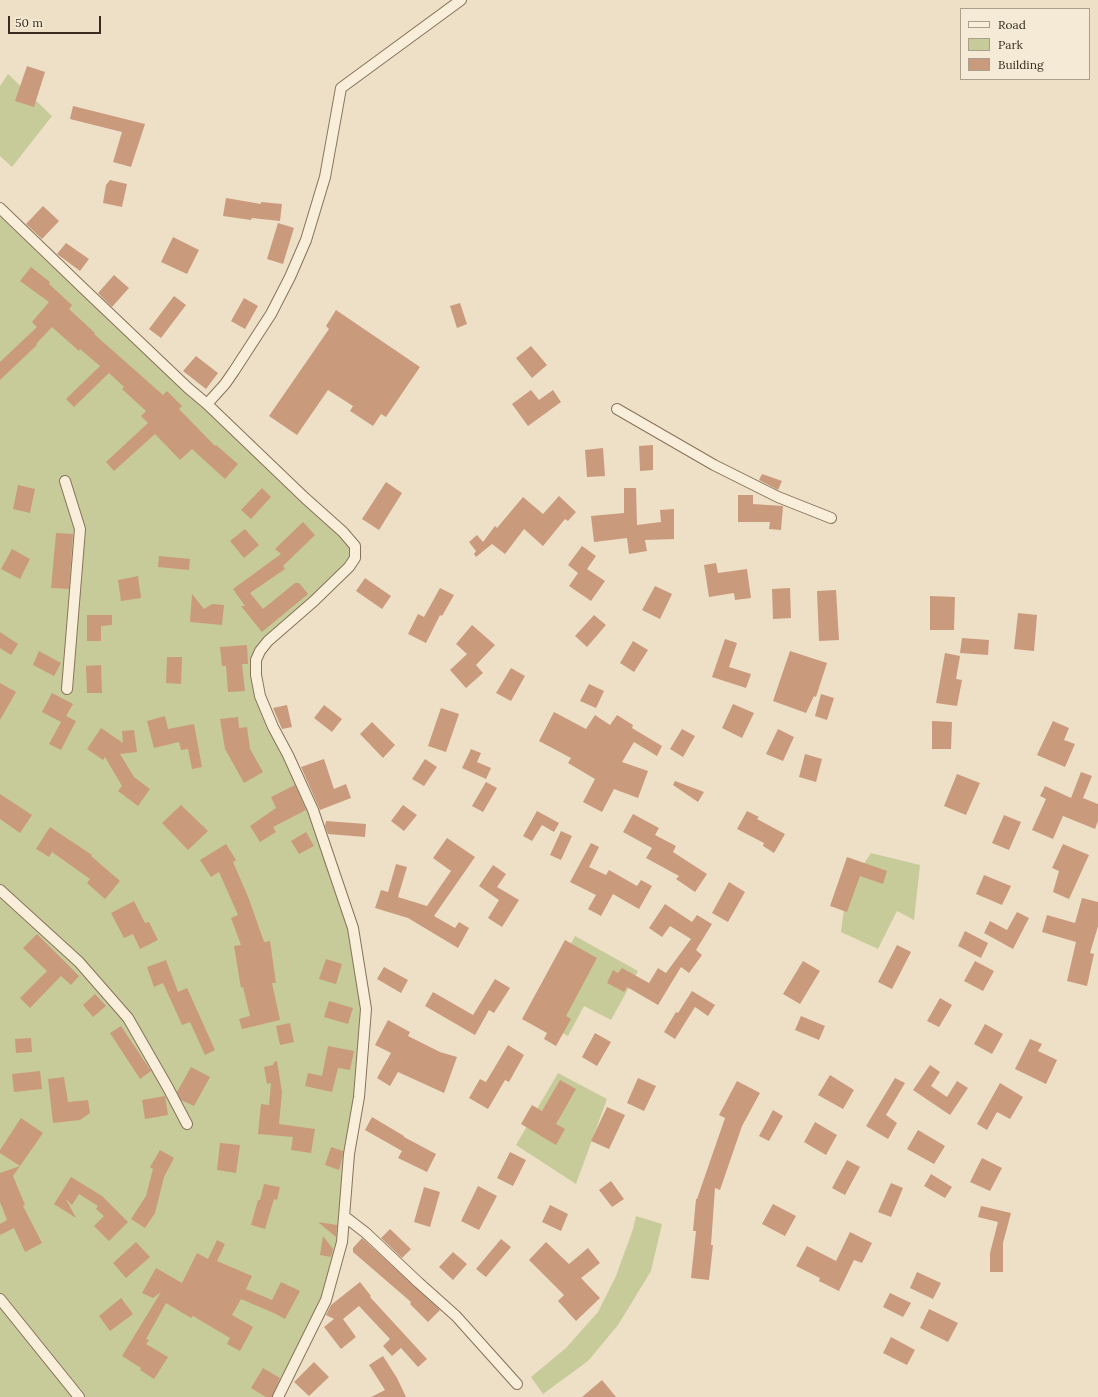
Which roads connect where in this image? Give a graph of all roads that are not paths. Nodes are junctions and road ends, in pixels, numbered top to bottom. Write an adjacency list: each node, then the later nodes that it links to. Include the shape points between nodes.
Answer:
1 (461, 0): 3 (street, via 341,88 325,177 306,240 271,314 225,384)
2 (0, 208): 3 (street)
3 (207, 404): 10 (street, via 355,546 355,558 349,567 268,641 256,660 260,696 313,810 353,928 366,1009 359,1096 349,1154)
4 (617, 409): 6 (street, via 714,465 778,497)
5 (65, 481): 7 (street, via 80,529)
6 (831, 518)
7 (67, 689)
8 (0, 890): 9 (street, via 79,962 128,1018)
9 (187, 1124)
10 (344, 1216): 12 (street, via 456,1316); 14 (street, via 342,1242 326,1300)
11 (0, 1299): 13 (street)
12 (517, 1384)
13 (79, 1397)
14 (278, 1397)

